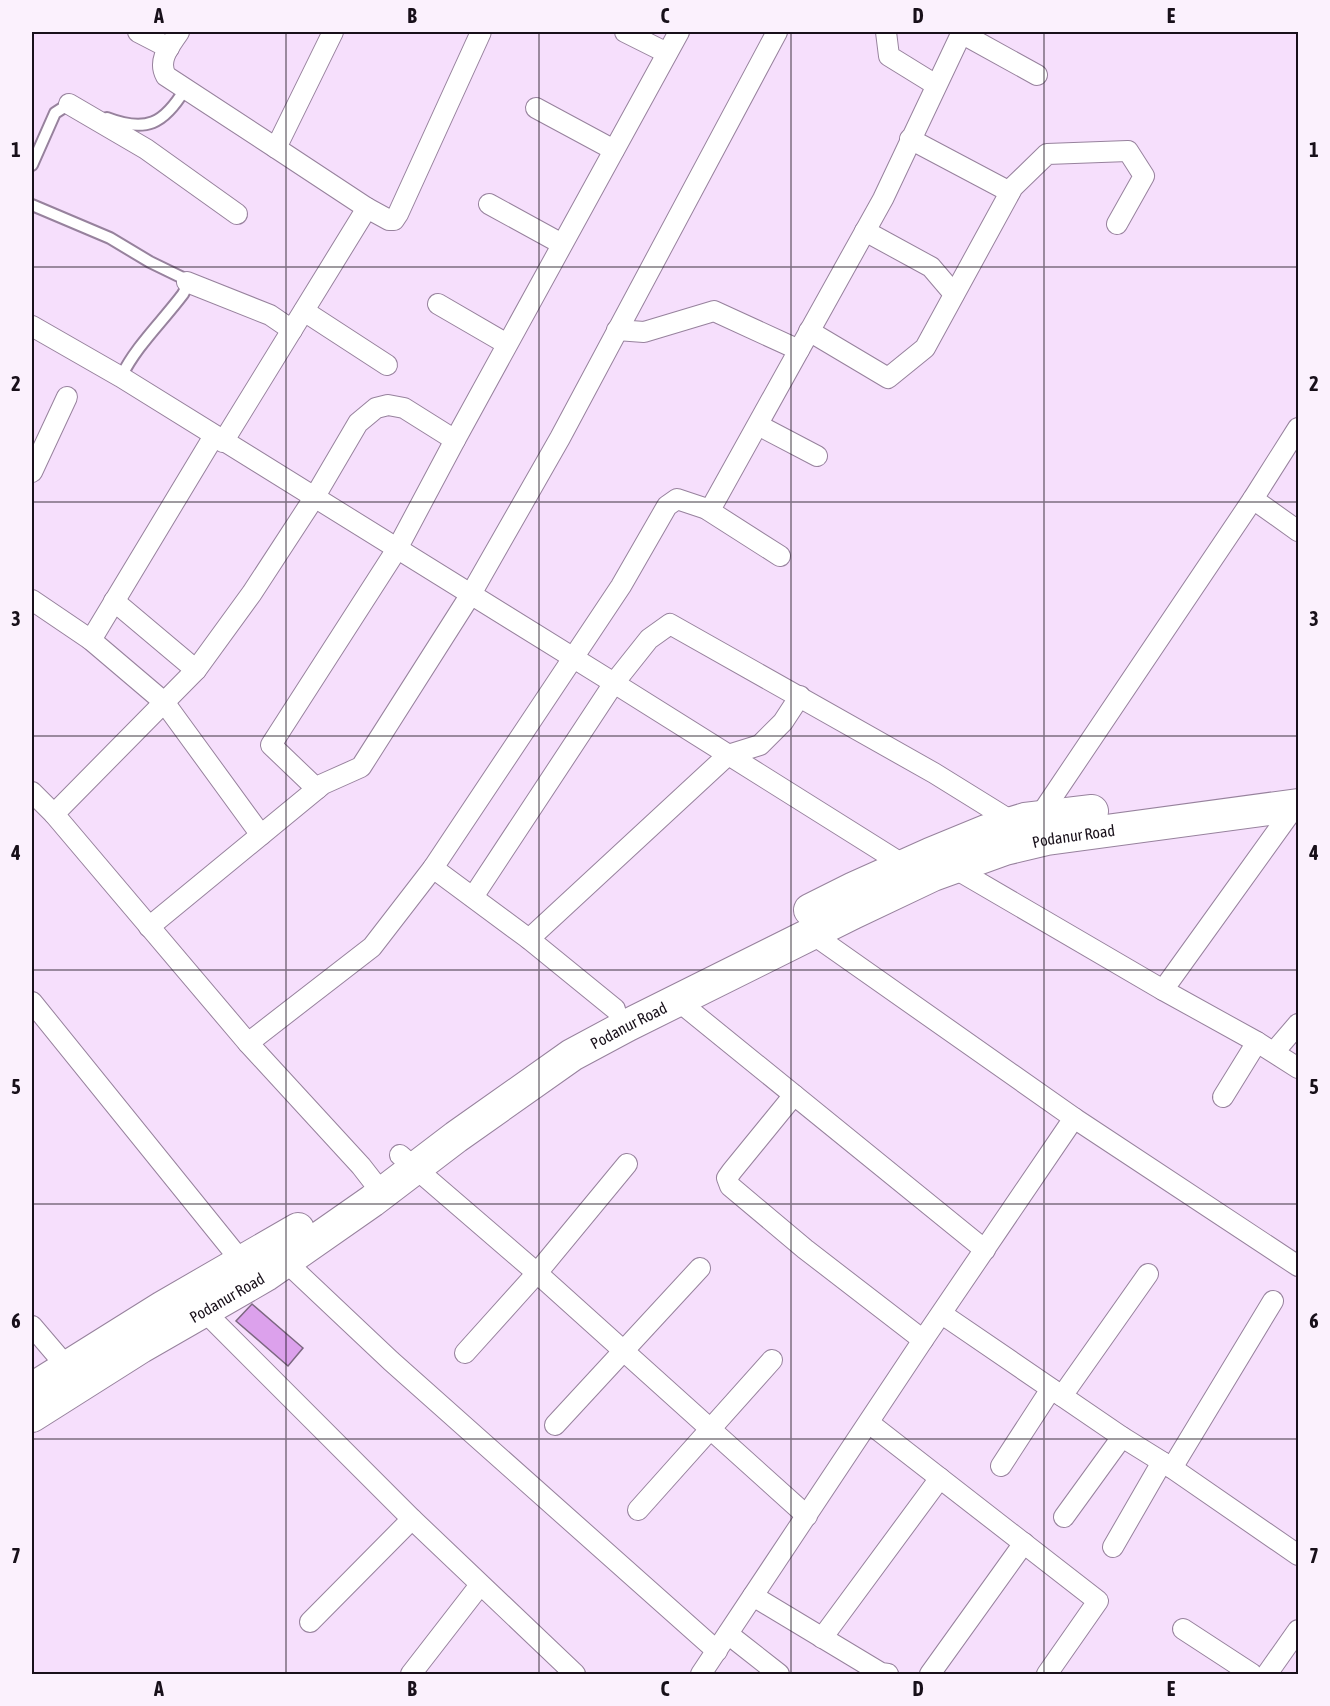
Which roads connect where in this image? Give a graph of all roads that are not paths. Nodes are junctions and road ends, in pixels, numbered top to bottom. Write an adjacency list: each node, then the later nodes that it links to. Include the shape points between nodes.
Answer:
1 (138, 32): 9 (street)
2 (333, 32): 17 (street)
3 (481, 32): 23 (street, via 398,214 389,220)
4 (625, 32): 10 (street)
5 (679, 32): 10 (street)
6 (777, 32): 34 (street)
7 (886, 32): 12 (street, via 889,56)
8 (962, 32): 11 (street); 12 (street)
9 (174, 40): 13 (street, via 162,69)
10 (667, 53): 18 (street)
11 (1037, 75)
12 (936, 85): 16 (street)
13 (185, 89): 14 (lane, via 175,107 158,120 137,126); 17 (street)
14 (69, 104): 19 (lane, via 56,113); 24 (street, via 146,149)
15 (536, 108): 18 (street)
16 (910, 139): 20 (street); 26 (street)
17 (276, 148): 23 (street)
18 (614, 150): 27 (street)
19 (32, 165)
20 (1010, 192): 25 (street, via 1047,154 1128,151 1144,176); 29 (street)
21 (489, 204): 27 (street)
22 (32, 205): 28 (lane, via 110,238)
23 (367, 208): 31 (street)
24 (237, 214)
25 (1117, 224)
26 (866, 231): 29 (street, via 931,267); 35 (street)
27 (562, 244): 36 (street)
28 (187, 282): 33 (street, via 270,315); 39 (lane, via 183,294 128,361)
29 (954, 294): 35 (street, via 925,348 888,378)
30 (438, 304): 36 (street)
31 (304, 311): 33 (street); 38 (street)
32 (32, 326): 39 (street)
33 (292, 330): 43 (street)
34 (617, 330): 37 (street, via 644,332 714,311); 53 (street)
35 (809, 331): 37 (street)
36 (507, 344): 44 (street)
37 (799, 350): 41 (street)
38 (387, 365)
39 (121, 377): 43 (street)
40 (68, 397): 46 (street)
41 (758, 425): 45 (street); 49 (street)
42 (1299, 428): 48 (street)
43 (219, 439): 47 (street); 55 (street)
44 (455, 440): 47 (street, via 404,408 376,408 358,423); 51 (street)
45 (817, 456)
46 (32, 472)
47 (314, 498): 51 (street); 58 (street)
48 (1253, 499): 50 (street); 67 (street)
49 (708, 510): 52 (street); 57 (street, via 677,499 667,506)
50 (1299, 531)
51 (397, 549): 53 (street); 63 (street, via 271,745)
52 (780, 556)
53 (471, 594): 57 (street); 63 (street, via 361,767)
54 (32, 600): 56 (street)
55 (114, 601): 56 (street); 58 (street)
56 (91, 640): 61 (street)
57 (573, 658): 59 (street); 69 (street)
58 (196, 670): 61 (street)
59 (614, 683): 60 (street, via 649,639 670,624); 62 (street); 72 (street)
60 (800, 696): 62 (street, via 783,722 760,745); 67 (street, via 934,773)
61 (164, 702): 66 (street); 68 (street)
62 (728, 755): 71 (street); 75 (street)
63 (317, 789): 68 (street)
64 (32, 792): 66 (street)
65 (1298, 798): 67 (main road, via 1221,797); 70 (main road, Podanur Road, via 1047,838); 76 (street)
66 (54, 814): 73 (street)
67 (1026, 820): 71 (main road, via 986,831)
68 (261, 835): 73 (street)
69 (433, 868): 72 (street); 82 (street, via 372,947)
70 (954, 868): 71 (main road, Podanur Road); 76 (street)
71 (909, 875): 74 (main road, Podanur Road); 79 (main road, via 854,888)
72 (473, 897): 75 (street)
73 (149, 927): 82 (street)
74 (811, 933): 77 (main road, Podanur Road); 87 (street)
75 (529, 939): 79 (street)
76 (1162, 990): 81 (street)
77 (677, 1000): 85 (street); 88 (main road, Podanur Road, via 572,1055 456,1137)
78 (32, 1002): 93 (street)
79 (615, 1009): 88 (main road, via 476,1099)
80 (1299, 1024): 83 (street)
81 (1257, 1042): 83 (street); 86 (street)
82 (248, 1043): 90 (street)
83 (1274, 1052): 84 (street)
84 (1299, 1068)
85 (794, 1095): 91 (street); 102 (street, via 732,1171 727,1179 730,1186 805,1250)
86 (1223, 1097)
87 (1074, 1118): 91 (street); 94 (street)
88 (407, 1162): 90 (main road); 96 (street)
89 (627, 1164): 96 (street)
90 (375, 1186): 92 (main road, Podanur Road); 93 (main road)
91 (985, 1250): 100 (street)
92 (285, 1261): 99 (main road, Podanur Road); 131 (street, via 391,1361)
93 (242, 1262): 106 (main road)
94 (1299, 1266)
95 (700, 1268): 103 (street)
96 (537, 1273): 103 (street); 104 (street)
97 (1148, 1274): 108 (street)
98 (1273, 1300): 114 (street)
99 (204, 1311): 109 (main road, Podanur Road); 120 (street)
100 (942, 1314): 102 (street); 108 (street)
101 (32, 1326): 106 (street)
102 (923, 1340): 110 (street)
103 (623, 1352): 111 (street); 112 (street)
104 (465, 1353)
105 (772, 1360): 112 (street)
106 (67, 1367): 107 (main road)
107 (32, 1389)
108 (1056, 1393): 113 (street); 115 (street)
109 (32, 1416)
110 (869, 1423): 116 (street); 118 (street)
111 (555, 1425)
112 (710, 1430): 117 (street); 118 (street)
113 (1122, 1437): 114 (street); 119 (street)
114 (1167, 1465): 122 (street); 123 (street)
115 (1000, 1466)
116 (940, 1478): 121 (street); 130 (street)
117 (638, 1510)
118 (807, 1516): 125 (street)
119 (1064, 1517)
120 (412, 1519): 124 (street); 126 (street)
121 (1024, 1544): 137 (street); 138 (street, via 1098,1602)
122 (1113, 1547)
123 (1299, 1555)
124 (480, 1585): 132 (street); 133 (street)
125 (753, 1596): 129 (street); 130 (street)
126 (310, 1622)
127 (1183, 1629): 139 (street)
128 (1299, 1630): 140 (street)
129 (728, 1634): 131 (street); 135 (street)
130 (822, 1638): 136 (street)
131 (717, 1651): 134 (street)
132 (565, 1671)
133 (411, 1674)
134 (701, 1674)
135 (779, 1674)
136 (888, 1674)
137 (930, 1674)
138 (1047, 1674)
139 (1252, 1674)
140 (1267, 1674)

